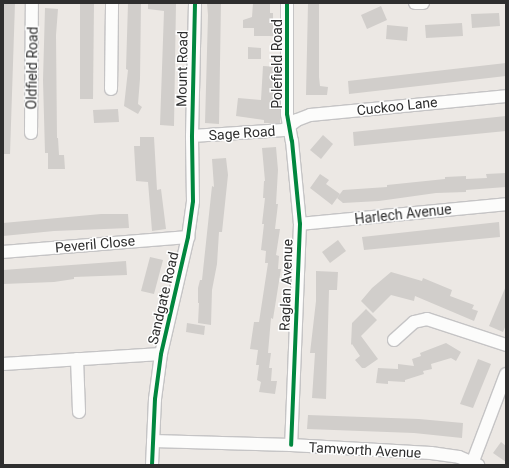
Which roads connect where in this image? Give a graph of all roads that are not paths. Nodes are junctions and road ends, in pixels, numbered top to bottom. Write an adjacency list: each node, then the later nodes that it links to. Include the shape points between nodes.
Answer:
1 (32, 3): 10 (street, Oldfield Road)
2 (112, 3): 7 (street)
3 (195, 3): 11 (street, Mount Road)
4 (287, 3): 9 (street, Polefield Road, via 287,104)
5 (415, 3): 6 (street)
6 (424, 3)
7 (111, 89)
8 (506, 96): 9 (street, Cuckoo Lane, via 310,115 302,117)
9 (290, 126): 11 (street, Sage Road, via 284,130); 13 (street, Raglan Avenue)
10 (31, 133)
11 (192, 136): 14 (street, Sandgate Road, via 193,201)
12 (506, 204): 13 (street, Harlech Avenue)
13 (300, 224): 24 (street, Raglan Avenue)
14 (188, 237): 15 (street, Peveril Close); 18 (street, Sandgate Road)
15 (3, 252)
16 (394, 340): 17 (street, via 414,322 428,319)
17 (506, 346)
18 (161, 354): 19 (street); 23 (street, Sandgate Road)
19 (77, 359): 20 (street); 22 (street)
20 (3, 364)
21 (506, 374): 25 (street)
22 (79, 412)
23 (153, 441): 24 (street, Tamworth Avenue); 26 (street, Sandgate Road)
24 (291, 445): 25 (street, Tamworth Avenue, via 431,453 459,457)
25 (476, 463)
26 (152, 465)

